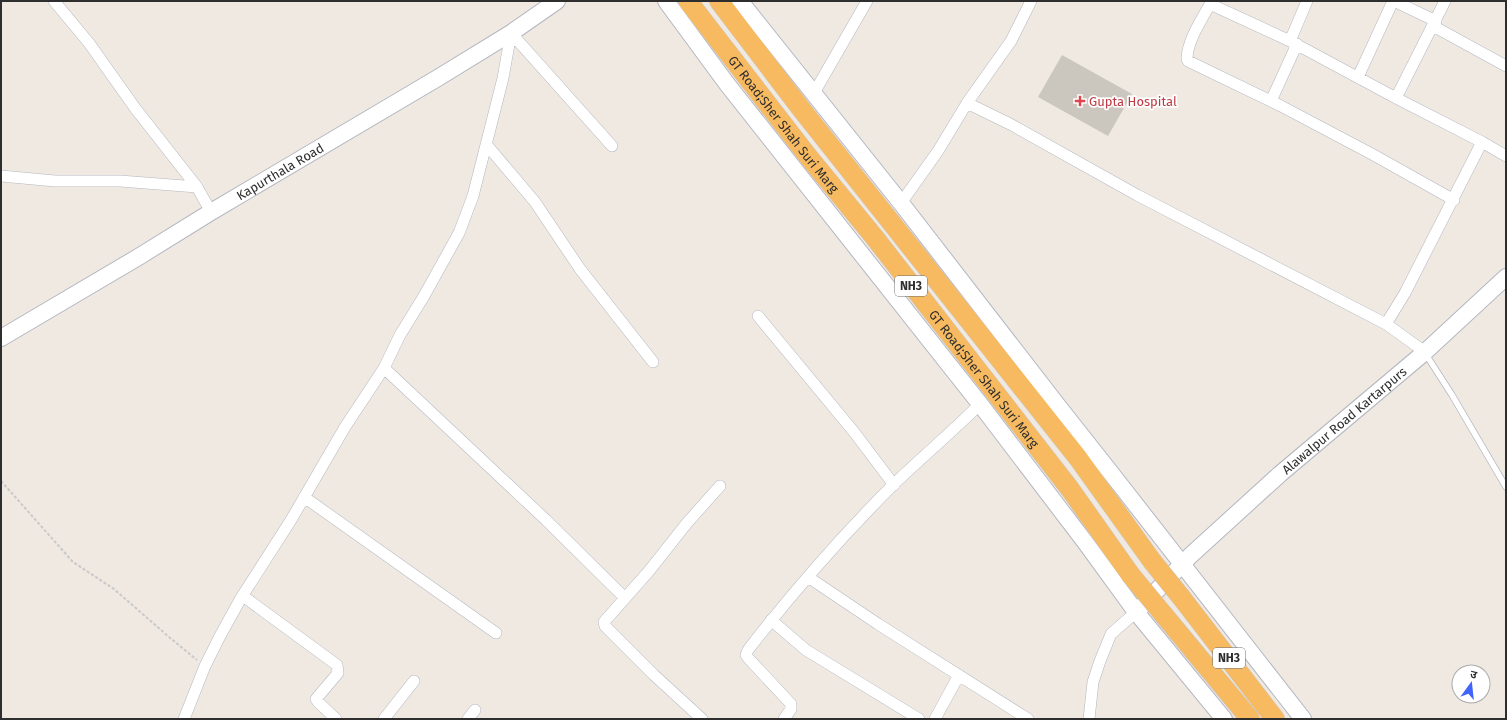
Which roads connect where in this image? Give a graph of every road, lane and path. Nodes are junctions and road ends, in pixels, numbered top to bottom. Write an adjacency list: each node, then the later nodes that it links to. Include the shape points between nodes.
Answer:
1 (54, 1): 27 (street)
2 (557, 1): 14 (main road, Kapurthala Road)
3 (666, 1): 38 (main road, via 726,84)
4 (688, 1): 66 (highway, GT Road;Sher Shah Suri Marg / NH3, bridge, via 1070,490 1130,574)
5 (719, 1): 67 (highway, GT Road;Sher Shah Suri Marg / NH3, bridge, via 802,110 1078,458 1152,561)
6 (740, 1): 18 (main road)
7 (867, 1): 18 (street)
8 (1031, 1): 21 (street, via 1011,41)
9 (1307, 1): 15 (street)
10 (1394, 1): 13 (street); 17 (street)
11 (1445, 1): 13 (street)
12 (1211, 3): 15 (street); 20 (street, via 1195,33 1186,59)
13 (1435, 23): 16 (street); 19 (street)
14 (511, 33): 23 (street, via 503,78); 24 (street); 30 (main road, Kapurthala Road)
15 (1293, 42): 17 (street); 20 (street)
16 (1506, 66)
17 (1358, 77): 19 (street)
18 (814, 93): 29 (main road)
19 (1396, 98): 22 (street)
20 (1271, 100): 28 (street)
21 (967, 103): 29 (street, via 938,151); 33 (street, via 1137,195)
22 (1482, 142): 25 (street); 28 (street)
23 (486, 144): 36 (street, via 535,202 589,281); 37 (street, via 473,196 459,233 400,335)
24 (612, 146)
25 (1506, 156)
26 (1, 176): 27 (street, via 54,181 120,181)
27 (197, 187): 30 (street)
28 (1454, 200): 33 (street)
29 (901, 203): 44 (main road)
30 (211, 212): 34 (main road, Kapurthala Road)
31 (1506, 277): 35 (main road, Alawalpur Road Kartarpurs)
32 (758, 316): 40 (street, via 854,432)
33 (1386, 324): 35 (street)
34 (1, 338)
35 (1425, 352): 42 (lane); 44 (main road, Alawalpur Road Kartarpurs, via 1280,474)
36 (653, 362)
37 (384, 368): 43 (street, via 345,427); 47 (street)
38 (980, 404): 40 (street); 48 (main road)
39 (1, 481): 51 (path, via 73,562 114,589)
40 (894, 485): 45 (street)
41 (720, 486): 47 (street)
42 (1506, 486)
43 (304, 497): 46 (street); 50 (street)
44 (1182, 565): 48 (main road, Alawalpur Road Kartarpurs); 68 (main road)
45 (808, 576): 49 (street); 52 (street)
46 (243, 596): 51 (street); 56 (street, via 337,665 338,673 316,699)
47 (625, 598): 59 (street, via 604,624)
48 (1136, 612): 64 (street, via 1111,634 1093,682); 65 (main road)
49 (771, 620): 60 (street, via 746,655 790,704 791,709); 61 (street, via 806,650)
50 (496, 633)
51 (205, 666): 55 (street)
52 (958, 675): 62 (street); 63 (street)
53 (414, 682): 57 (street)
54 (476, 710): 58 (street)
55 (184, 719)
56 (336, 719)
57 (384, 719)
58 (468, 719)
59 (702, 719)
60 (784, 719)
61 (919, 719)
62 (935, 719)
63 (1028, 719)
64 (1089, 719)
65 (1224, 719)
66 (1250, 719)
67 (1275, 719)
68 (1303, 719)

